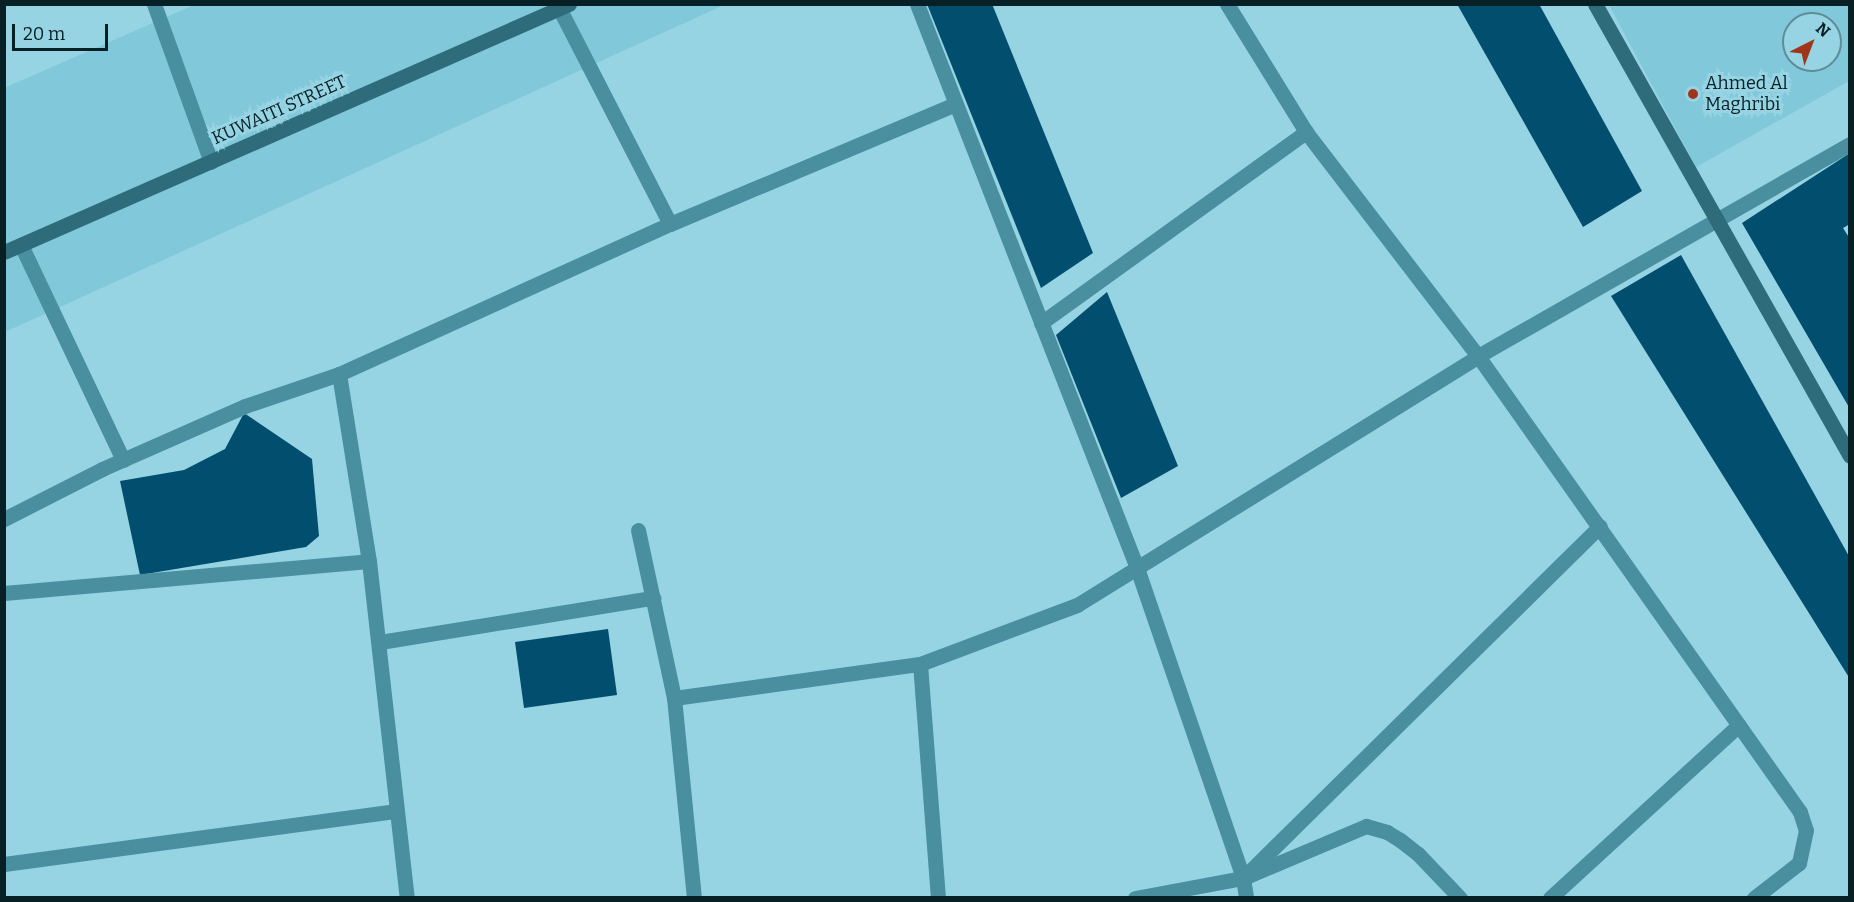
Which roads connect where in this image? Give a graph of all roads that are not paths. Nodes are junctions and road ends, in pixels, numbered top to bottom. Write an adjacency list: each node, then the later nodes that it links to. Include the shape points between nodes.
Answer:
1 (154, 4): 9 (street)
2 (917, 4): 6 (street)
3 (1227, 4): 7 (street)
4 (1595, 4): 10 (street)
5 (562, 6): 9 (street, KUWAITI STREET); 11 (street)
6 (956, 104): 11 (street); 14 (street)
7 (1306, 132): 14 (street); 15 (street)
8 (1850, 144): 10 (street)
9 (211, 162): 12 (street, KUWAITI STREET)
10 (1716, 222): 15 (street); 17 (street)
11 (670, 224): 16 (street)
12 (21, 245): 13 (street, KUWAITI STREET); 18 (street)
13 (4, 252)
14 (1041, 323): 23 (street)
15 (1478, 356): 20 (street); 23 (street)
16 (339, 374): 18 (street, via 245,406); 22 (street)
17 (1850, 456)
18 (123, 460): 19 (street)
19 (4, 519)
20 (1599, 526): 29 (street); 32 (street)
21 (638, 530): 25 (street)
22 (369, 561): 24 (street); 26 (street)
23 (1137, 568): 27 (street, via 1077,605); 32 (street)
24 (4, 593)
25 (653, 598): 26 (street); 28 (street)
26 (380, 642): 30 (street)
27 (920, 664): 28 (street); 35 (street)
28 (674, 698): 34 (street)
29 (1739, 725): 39 (street); 40 (street, via 1800,812 1806,830 1799,863)
30 (396, 811): 31 (street); 33 (street)
31 (4, 864)
32 (1243, 878): 36 (street); 37 (street); 38 (street, via 1366,826 1400,840)
33 (407, 897)
34 (694, 897)
35 (938, 897)
36 (1135, 897)
37 (1246, 897)
38 (1460, 897)
39 (1550, 897)
40 (1754, 897)

